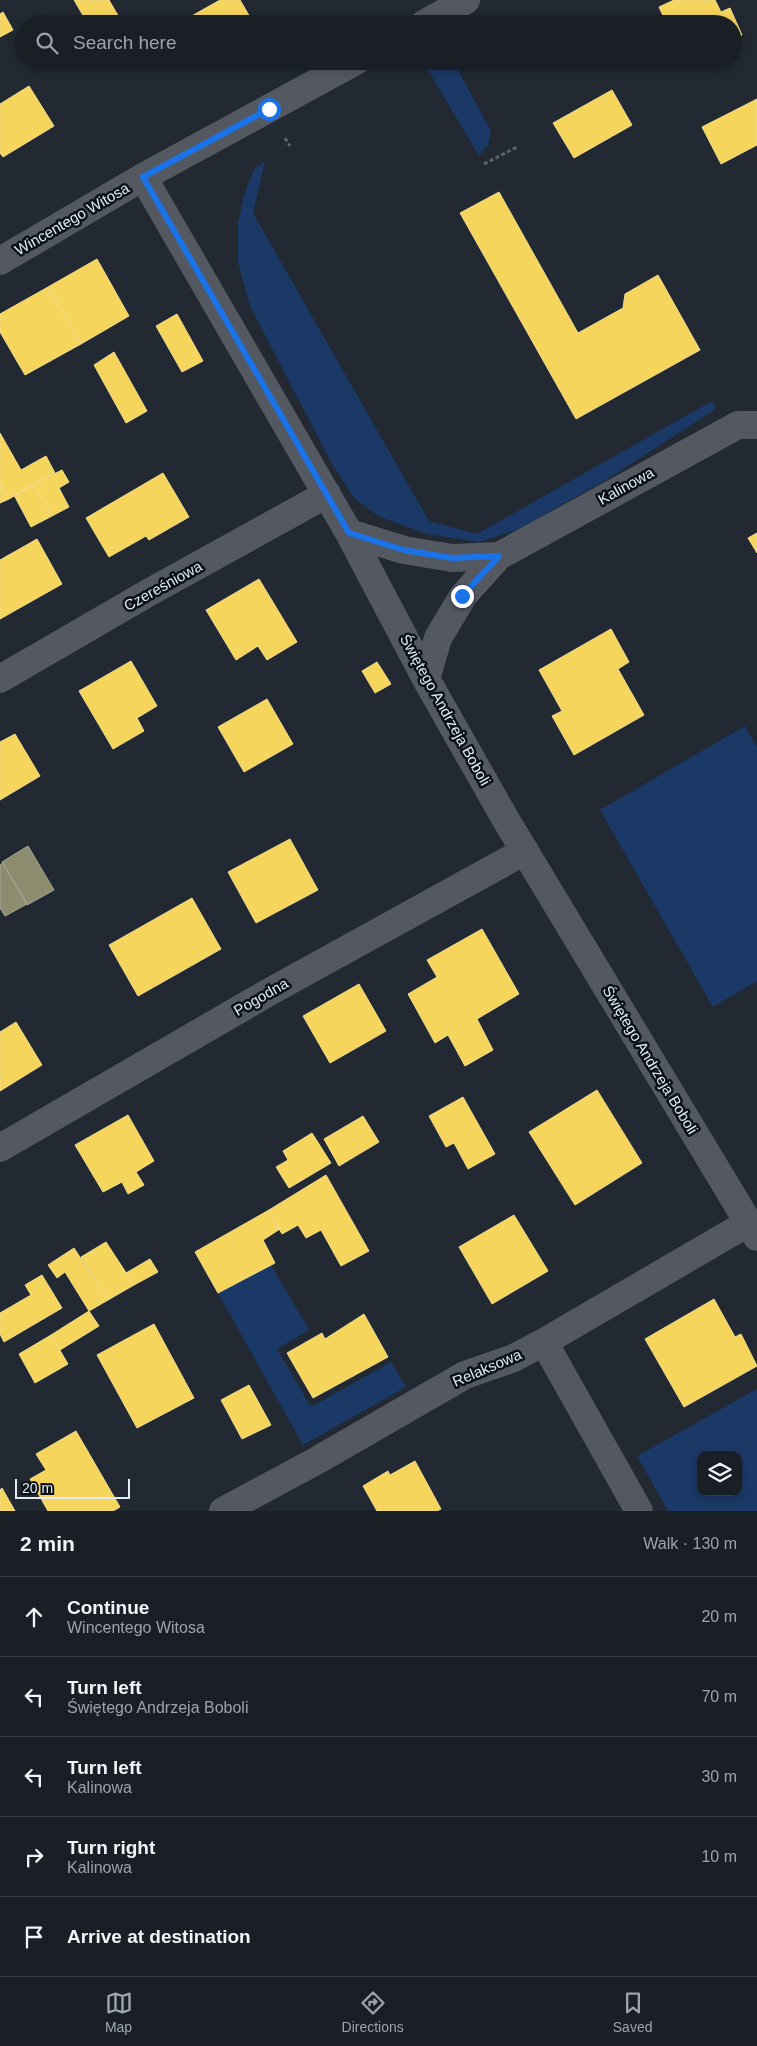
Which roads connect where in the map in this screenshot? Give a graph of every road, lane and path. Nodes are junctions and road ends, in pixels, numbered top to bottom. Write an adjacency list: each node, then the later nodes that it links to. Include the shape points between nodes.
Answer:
1 (466, 0): 2 (street)
2 (440, 15)
3 (339, 70): 6 (street, Wincentego Witosa)
4 (517, 147): 5 (path)
5 (484, 164)
6 (143, 177): 7 (street, Wincentego Witosa); 9 (street, Świętego Andrzeja Boboli)
7 (0, 261)
8 (757, 425): 11 (street, Kalinowa, via 738,425)
9 (327, 494): 10 (street, Świętego Andrzeja Boboli); 12 (street, Czereśniowa)
10 (349, 533): 11 (street, Kalinowa, via 404,550 452,558); 13 (street, Świętego Andrzeja Boboli)
11 (499, 556): 13 (street, Kalinowa, via 458,605 438,638)
12 (0, 679)
13 (426, 679): 14 (street, Świętego Andrzeja Boboli)
14 (525, 851): 15 (street, Pogodna, via 271,991); 16 (street, Świętego Andrzeja Boboli)
15 (0, 1148)
16 (753, 1230): 17 (street, Relaksowa)
17 (544, 1342): 18 (street, Relaksowa, via 514,1358 465,1375); 19 (street)
18 (223, 1511)
19 (639, 1511)

